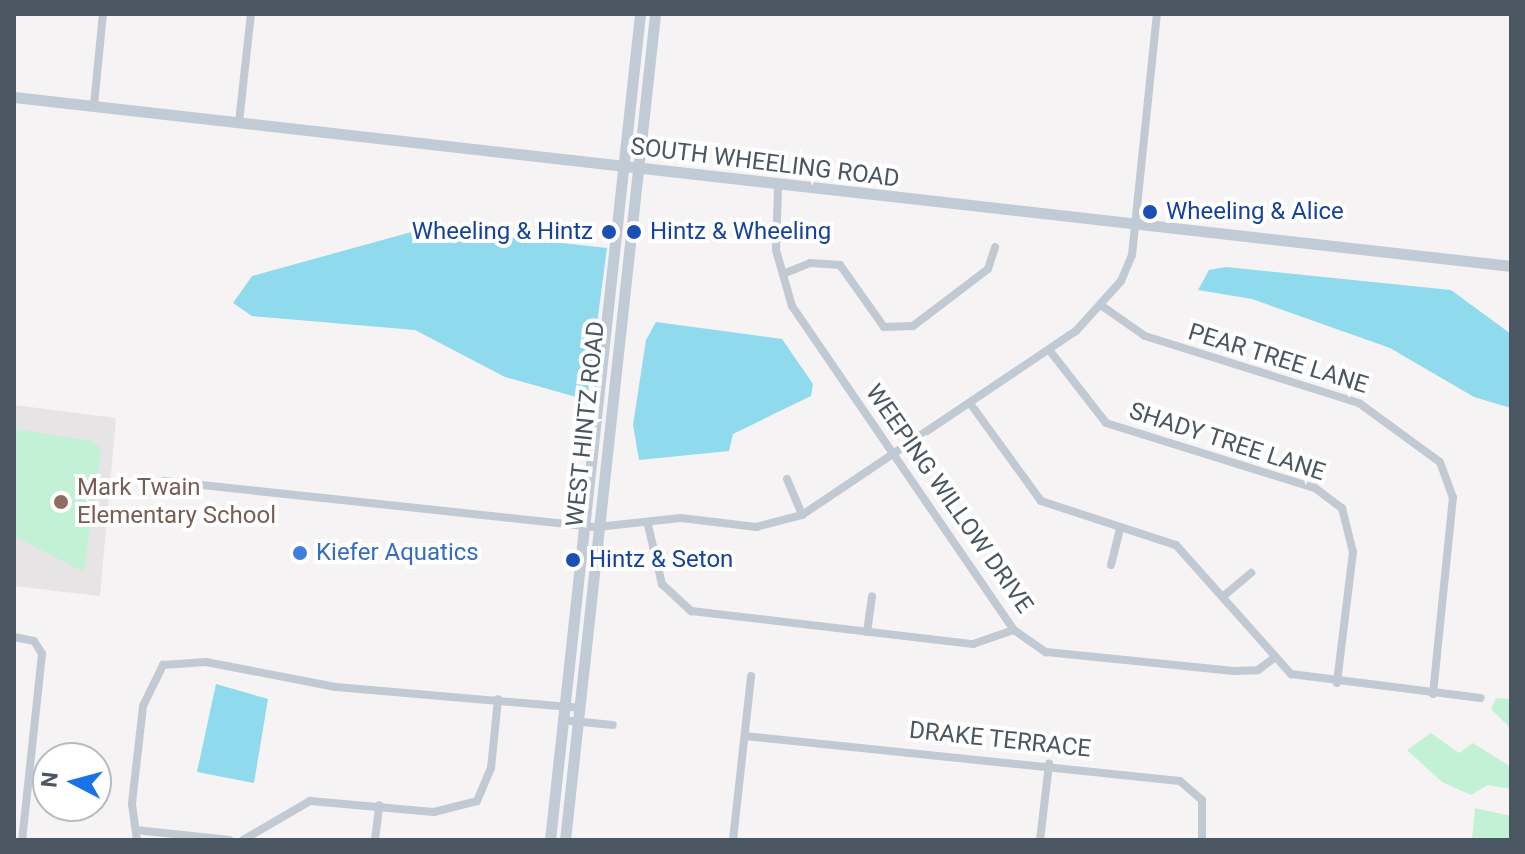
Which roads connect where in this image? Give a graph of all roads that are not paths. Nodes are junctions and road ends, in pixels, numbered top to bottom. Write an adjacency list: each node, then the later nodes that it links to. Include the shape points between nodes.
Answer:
1 (103, 14): 7 (street)
2 (251, 14): 8 (street)
3 (640, 14): 9 (main road, WEST HINTZ ROAD)
4 (655, 14): 10 (main road, WEST HINTZ ROAD)
5 (1157, 14): 12 (street)
6 (14, 97): 7 (main road, SOUTH WHEELING ROAD)
7 (94, 105): 8 (main road, SOUTH WHEELING ROAD)
8 (239, 122): 9 (main road, SOUTH WHEELING ROAD)
9 (622, 168): 10 (main road, SOUTH WHEELING ROAD); 24 (main road, WEST HINTZ ROAD)
10 (636, 170): 11 (main road, SOUTH WHEELING ROAD); 25 (main road, WEST HINTZ ROAD)
11 (778, 187): 12 (main road, SOUTH WHEELING ROAD); 15 (street, WEEPING WILLOW DRIVE)
12 (1136, 225): 14 (main road, SOUTH WHEELING ROAD); 16 (street, via 1132,255)
13 (995, 247): 15 (street, via 988,269 913,326 884,327 840,265 810,263)
14 (1511, 266)
15 (783, 274): 19 (street, WEEPING WILLOW DRIVE, via 792,306)
16 (1102, 306): 17 (street); 37 (street, PEAR TREE LANE, via 1145,336 1359,403 1440,462 1453,497)
17 (1050, 351): 18 (street); 36 (street, SHADY TREE LANE, via 1106,423 1315,488 1342,508 1353,552)
18 (972, 406): 19 (street); 26 (street, via 1041,501)
19 (894, 458): 22 (street); 31 (street, WEEPING WILLOW DRIVE)
20 (787, 479): 22 (street)
21 (164, 481): 24 (street)
22 (802, 515): 23 (street, via 776,525 681,518)
23 (648, 525): 25 (street); 32 (street, via 662,584 691,611)
24 (584, 526): 25 (street); 40 (main road, WEST HINTZ ROAD)
25 (597, 527): 41 (main road, WEST HINTZ ROAD)
26 (1120, 530): 27 (street); 29 (street, via 1176,545)
27 (1111, 565)
28 (1251, 573): 29 (street)
29 (1226, 594): 34 (street)
30 (872, 596): 32 (street)
31 (1014, 630): 32 (street, via 973,644); 34 (street, WEEPING WILLOW DRIVE, via 1046,652 1234,671 1258,670)
32 (867, 632)
33 (14, 637): 48 (street, via 40,646)
34 (1274, 658): 36 (street, via 1300,678)
35 (751, 676): 45 (street)
36 (1337, 683): 37 (street)
37 (1433, 694): 38 (street)
38 (1480, 698)
39 (498, 699): 40 (street); 49 (street, via 491,768 477,801 445,812); 50 (street, via 336,687 206,662 163,665 143,706)
40 (564, 707): 41 (street); 42 (main road, WEST HINTZ ROAD)
41 (579, 708): 43 (main road, WEST HINTZ ROAD)
42 (562, 720): 43 (street); 55 (main road, WEST HINTZ ROAD)
43 (577, 721): 44 (street); 56 (main road, WEST HINTZ ROAD)
44 (613, 725)
45 (745, 736): 46 (street, DRAKE TERRACE); 57 (street)
46 (1049, 764): 58 (street); 59 (street, DRAKE TERRACE, via 1186,784 1204,808)
47 (14, 797): 48 (street)
48 (27, 799): 51 (street)
49 (379, 805): 53 (street, via 310,801); 54 (street)
50 (137, 835): 52 (street)
51 (22, 840)
52 (229, 840)
53 (243, 840)
54 (375, 840)
55 (550, 840)
56 (565, 840)
57 (733, 840)
58 (1040, 840)
59 (1202, 840)

